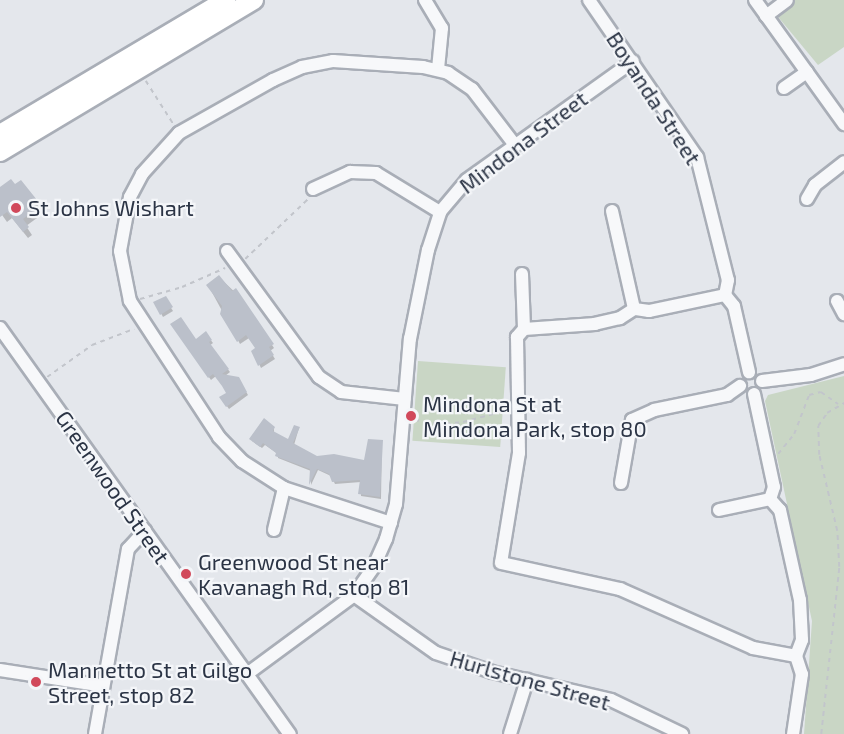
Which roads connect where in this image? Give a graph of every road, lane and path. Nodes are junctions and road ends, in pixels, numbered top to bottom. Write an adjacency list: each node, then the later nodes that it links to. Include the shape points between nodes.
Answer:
1 (226, 0): 15 (highway)
2 (254, 0): 17 (highway)
3 (425, 0): 9 (street, via 442,28)
4 (589, 0): 8 (street, Boyanda Street)
5 (755, 0): 7 (street)
6 (787, 0): 7 (street)
7 (766, 16): 10 (street)
8 (633, 61): 16 (street, Mindona Street); 26 (street, Boyanda Street, via 697,157 728,280)
9 (438, 69): 14 (street, via 333,61 302,67); 16 (street, via 472,89)
10 (807, 72): 12 (street); 13 (street)
11 (143, 76): 14 (path)
12 (784, 88)
13 (844, 124)
14 (179, 133): 27 (street, via 142,174 122,223 120,251)
15 (0, 134)
16 (515, 145): 22 (street, Mindona Street, via 467,180)
17 (0, 152)
18 (844, 162): 20 (street, via 815,185)
19 (313, 189): 22 (street, via 350,172 376,173); 24 (path, via 308,200)
20 (807, 199)
21 (612, 211): 29 (street)
22 (440, 212): 40 (street, Mindona Street, via 410,339)
23 (227, 251): 24 (street)
24 (238, 266): 27 (path); 40 (street, via 309,366 329,386 364,396)
25 (522, 274): 33 (street)
26 (725, 295): 29 (street, via 649,311); 35 (street, Boyanda Street, via 734,306)
27 (130, 301): 31 (street)
28 (837, 301): 30 (street)
29 (634, 309): 33 (street, via 620,318 595,324)
30 (844, 314)
31 (144, 325): 36 (path, via 92,345); 47 (street, via 219,437 242,461)
32 (0, 328): 52 (street, Greenwood Street)
33 (524, 328): 41 (street, via 516,347)
34 (844, 364): 37 (street, via 811,375)
35 (749, 372): 37 (street, via 756,373); 38 (street)
36 (46, 377)
37 (762, 381): 39 (street, via 760,391)
38 (740, 386): 39 (street, via 747,394); 46 (street, via 727,395 654,410 632,420)
39 (754, 394): 45 (street)
40 (405, 399): 50 (street, Mindona Street, via 399,485)
41 (517, 404): 44 (path, via 464,422 437,424); 54 (street, via 519,453 501,563 628,592 753,648)
42 (844, 404): 43 (path)
43 (838, 405): 45 (path, via 828,394 809,394 788,445 779,454); 65 (path, via 818,426 819,455 837,531 839,567)
44 (412, 419)
45 (768, 457): 48 (street, via 774,487)
46 (621, 483)
47 (284, 488): 50 (street); 51 (street)
48 (771, 499): 49 (street); 54 (street, via 780,510 800,600 802,640)
49 (718, 510)
50 (391, 523): 53 (street, Mindona Street, via 374,566)
51 (274, 530)
52 (145, 531): 56 (street, Greenwood Street); 58 (street, via 128,549)
53 (354, 595): 56 (street, Mindona Street); 57 (street, Hurlstone Street, via 436,653)
54 (795, 656): 64 (street, via 802,674)
55 (0, 670): 58 (street)
56 (247, 674): 61 (street, Greenwood Street)
57 (527, 680): 59 (street, Hurlstone Street, via 611,700); 62 (street)
58 (103, 687): 60 (street)
59 (662, 730): 63 (street, Hurlstone Street)
60 (95, 734)
61 (290, 734)
62 (510, 734)
63 (682, 734)
64 (793, 734)
65 (821, 734)

